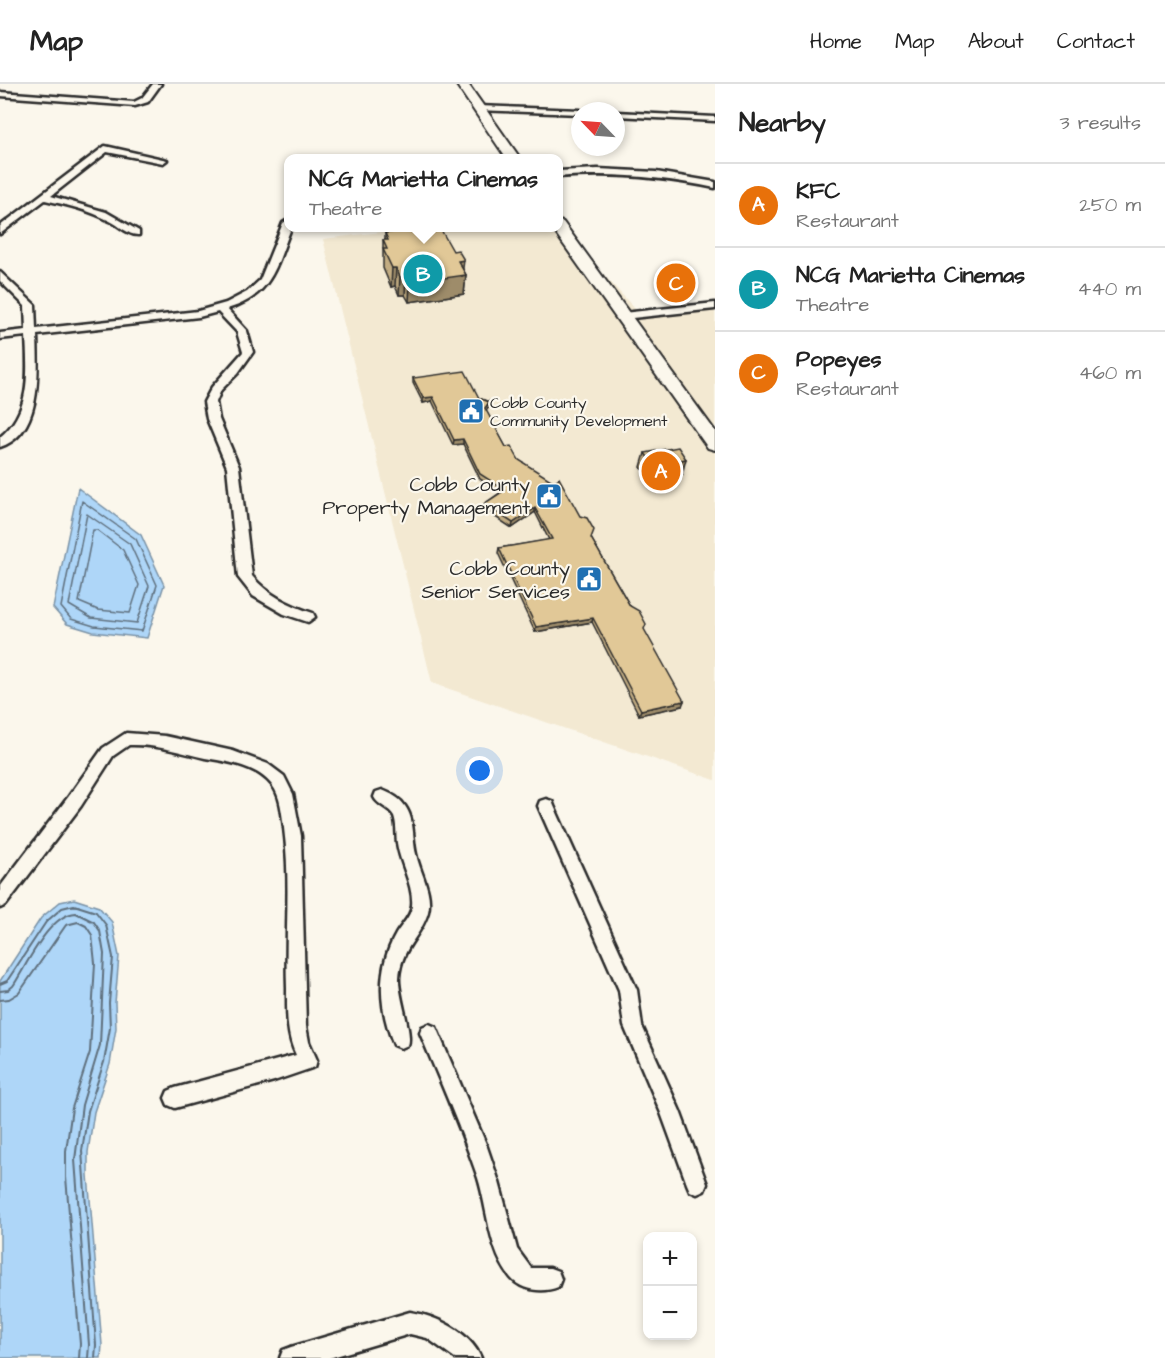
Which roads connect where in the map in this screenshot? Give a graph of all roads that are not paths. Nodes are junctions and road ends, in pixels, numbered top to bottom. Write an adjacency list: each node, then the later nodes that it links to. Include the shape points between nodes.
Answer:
1 (157, 84): 3 (street, via 145,100 135,104)
2 (462, 84): 4 (main road)
3 (0, 94)
4 (478, 108): 5 (street); 8 (main road)
5 (571, 112)
6 (625, 114): 7 (street)
7 (715, 119)
8 (510, 154)
9 (163, 160): 12 (street, via 105,149)
10 (563, 174): 11 (street, via 636,171)
11 (715, 185)
12 (43, 197): 13 (street); 16 (street, via 117,218)
13 (0, 231)
14 (284, 232): 19 (street, via 265,281 251,294)
15 (563, 232): 20 (main road)
16 (136, 233)
17 (0, 275): 21 (street, via 30,305)
18 (715, 306): 20 (street)
19 (220, 308): 21 (street, via 199,314); 25 (street, via 242,331 248,352 216,389 210,402 233,467 244,577 258,593)
20 (623, 316): 24 (main road)
21 (31, 333): 22 (street); 23 (street, via 28,410 21,423)
22 (0, 336)
23 (0, 443)
24 (715, 444)
25 (308, 616)
26 (382, 797): 30 (street, via 400,813 406,850 420,894 418,917 392,959 391,995)
27 (546, 806): 32 (street, via 628,990 633,1026)
28 (0, 900): 31 (street, via 108,752 126,739 163,742 228,756 268,773 279,782 291,818 297,1026 308,1060)
29 (429, 1033): 33 (street, via 489,1183 511,1260 519,1272 533,1281)
30 (401, 1039)
31 (175, 1098)
32 (697, 1184)
33 (550, 1279)
34 (291, 1358): 35 (street, via 410,1323 424,1324 462,1347)
35 (470, 1358)

